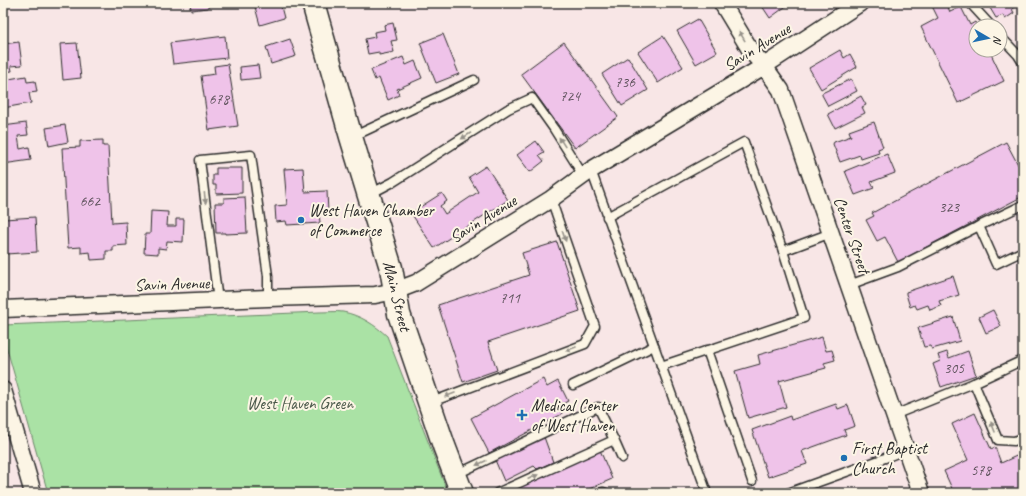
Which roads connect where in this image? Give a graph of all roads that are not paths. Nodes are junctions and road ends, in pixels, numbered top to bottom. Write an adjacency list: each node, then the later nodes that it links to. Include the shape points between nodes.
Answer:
1 (313, 3): 10 (main road, Main Street)
2 (722, 3): 8 (street, Center Street, one-way to 2, via 751,51)
3 (860, 3): 8 (street, Savin Avenue)
4 (970, 3): 5 (lane)
5 (984, 18)
6 (1008, 44): 7 (lane)
7 (1023, 64)
8 (764, 66): 11 (street, Savin Avenue); 17 (street, Center Street, via 781,90)
9 (474, 80): 10 (lane)
10 (351, 137): 12 (main road, Main Street)
11 (587, 173): 12 (lane, one-way to 12, via 532,98 508,108 404,175); 13 (street, Savin Avenue); 15 (lane)
12 (369, 194): 21 (main road, Main Street, via 391,268)
13 (551, 199): 21 (street, Savin Avenue, via 416,282); 32 (lane, one-way to 32, via 595,326 585,344)
14 (1023, 205): 16 (lane)
15 (607, 217): 18 (lane, via 744,142); 25 (lane)
16 (979, 226): 19 (lane, via 996,264); 20 (lane, via 898,267)
17 (831, 233): 18 (lane); 20 (street, Center Street)
18 (783, 251): 26 (lane, via 804,318)
19 (1023, 251)
20 (849, 285): 33 (street, Center Street)
21 (395, 291): 22 (street, Savin Avenue, via 375,295); 32 (main road, Main Street, via 399,314)
22 (268, 298): 23 (street, Savin Avenue); 23 (lane, one-way to 23, via 268,276 251,154 200,160)
23 (218, 301): 24 (street, Savin Avenue)
24 (3, 309)
25 (654, 346): 28 (lane); 30 (lane)
26 (707, 350): 28 (lane); 38 (lane)
27 (1023, 360): 29 (lane)
28 (661, 366): 44 (lane)
29 (974, 383): 33 (lane); 34 (lane, one-way to 29, via 1014,441 998,440)
30 (573, 385)
31 (3, 390): 40 (street)
32 (429, 403): 39 (main road, Main Street)
33 (894, 415): 36 (street, Center Street)
34 (1023, 438)
35 (614, 440): 37 (lane); 39 (lane, one-way to 39, via 598,407); 41 (lane, one-way to 35)
36 (907, 449): 45 (lane); 46 (street, Center Street)
37 (622, 458)
38 (752, 481)
39 (459, 484)
40 (33, 493)
41 (497, 493)
42 (600, 493): 43 (lane)
43 (606, 493)
44 (706, 493)
45 (788, 493)
46 (922, 493)

